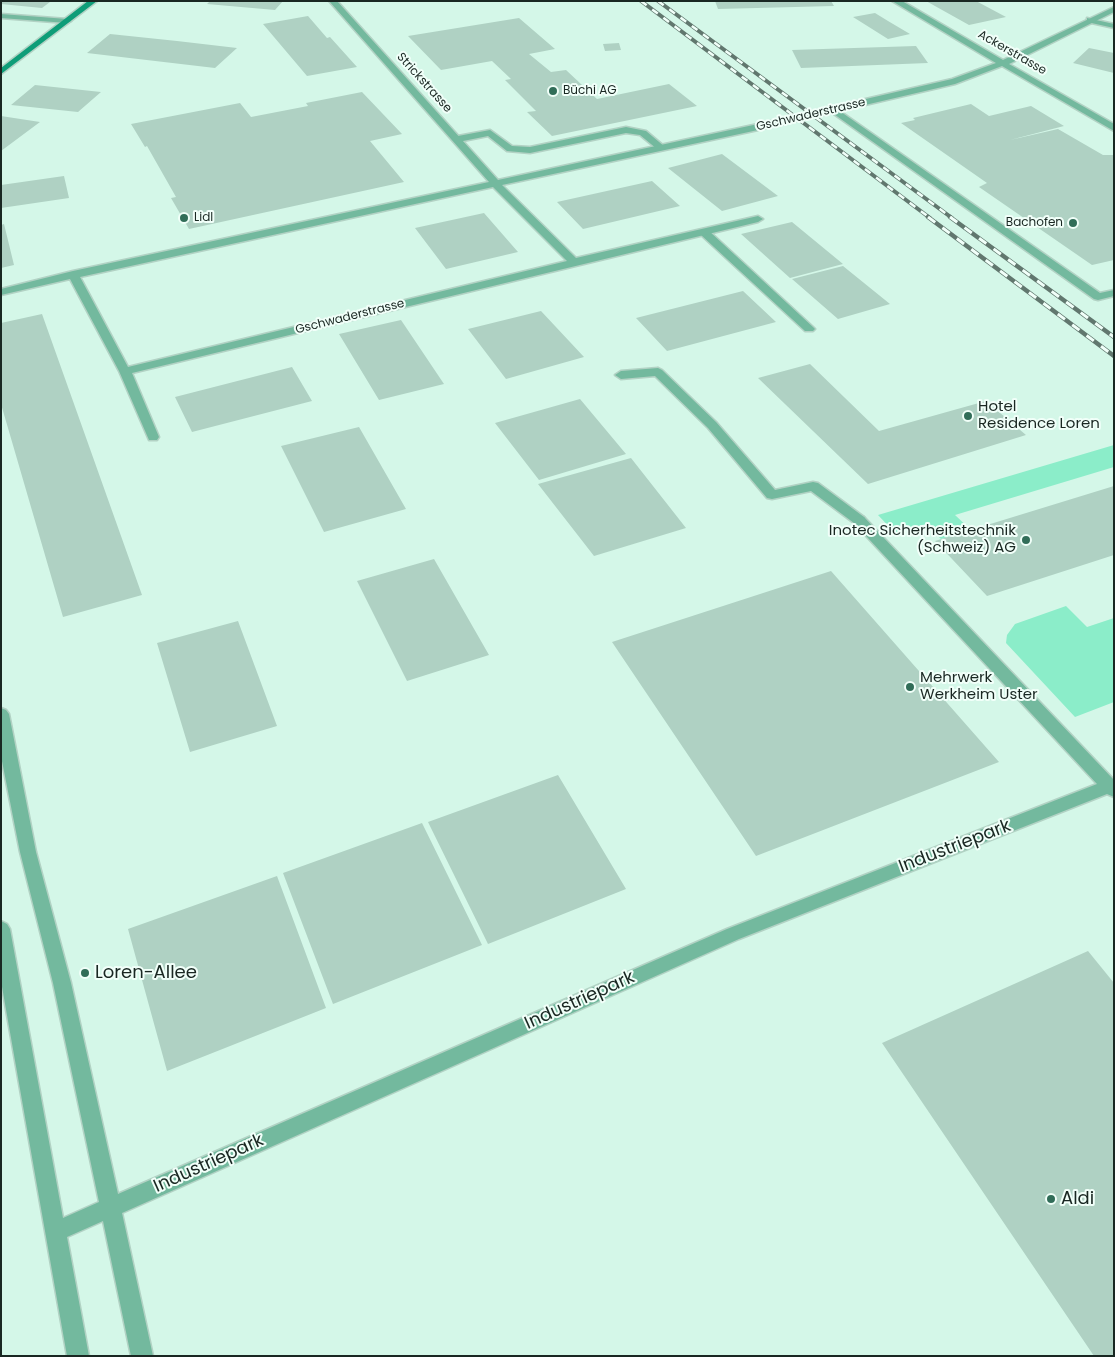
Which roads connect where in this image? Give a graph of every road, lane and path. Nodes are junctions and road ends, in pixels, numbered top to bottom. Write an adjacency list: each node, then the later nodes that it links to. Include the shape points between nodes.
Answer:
1 (93, 1): 7 (main road)
2 (333, 1): 13 (street, Strickstrasse)
3 (896, 1): 9 (street, Ackerstrasse)
4 (1114, 8): 6 (street, Gschwaderstrasse)
5 (1, 16): 7 (street)
6 (1090, 20): 8 (street); 9 (street, Gschwaderstrasse)
7 (67, 21): 10 (main road)
8 (1114, 26)
9 (1004, 63): 11 (street, Gschwaderstrasse, via 955,81); 12 (street, Ackerstrasse)
10 (1, 72)
11 (834, 110): 14 (street, Gschwaderstrasse); 21 (street, via 1098,297)
12 (1114, 128)
13 (458, 140): 14 (street, via 490,133 510,149 530,150 626,130 643,133); 15 (street, Strickstrasse)
14 (660, 147): 15 (street, Gschwaderstrasse)
15 (495, 183): 18 (street); 19 (street, Gschwaderstrasse)
16 (758, 219): 17 (street, Gschwaderstrasse)
17 (705, 233): 18 (street, Gschwaderstrasse); 22 (street)
18 (574, 262): 23 (street, Gschwaderstrasse)
19 (73, 274): 20 (street, Gschwaderstrasse); 23 (street)
20 (1, 292)
21 (1114, 293)
22 (808, 329)
23 (125, 371): 25 (street)
24 (621, 375): 27 (street, Industriepark, via 658,372 712,425 772,495 813,486 859,520)
25 (153, 438)
26 (1, 714): 29 (street, via 28,852 62,984)
27 (1112, 788): 29 (street, Industriepark, via 733,934)
28 (1, 929): 30 (street)
29 (110, 1208): 30 (street, Industriepark); 32 (street)
30 (57, 1231): 31 (street)
31 (78, 1356)
32 (142, 1356)

